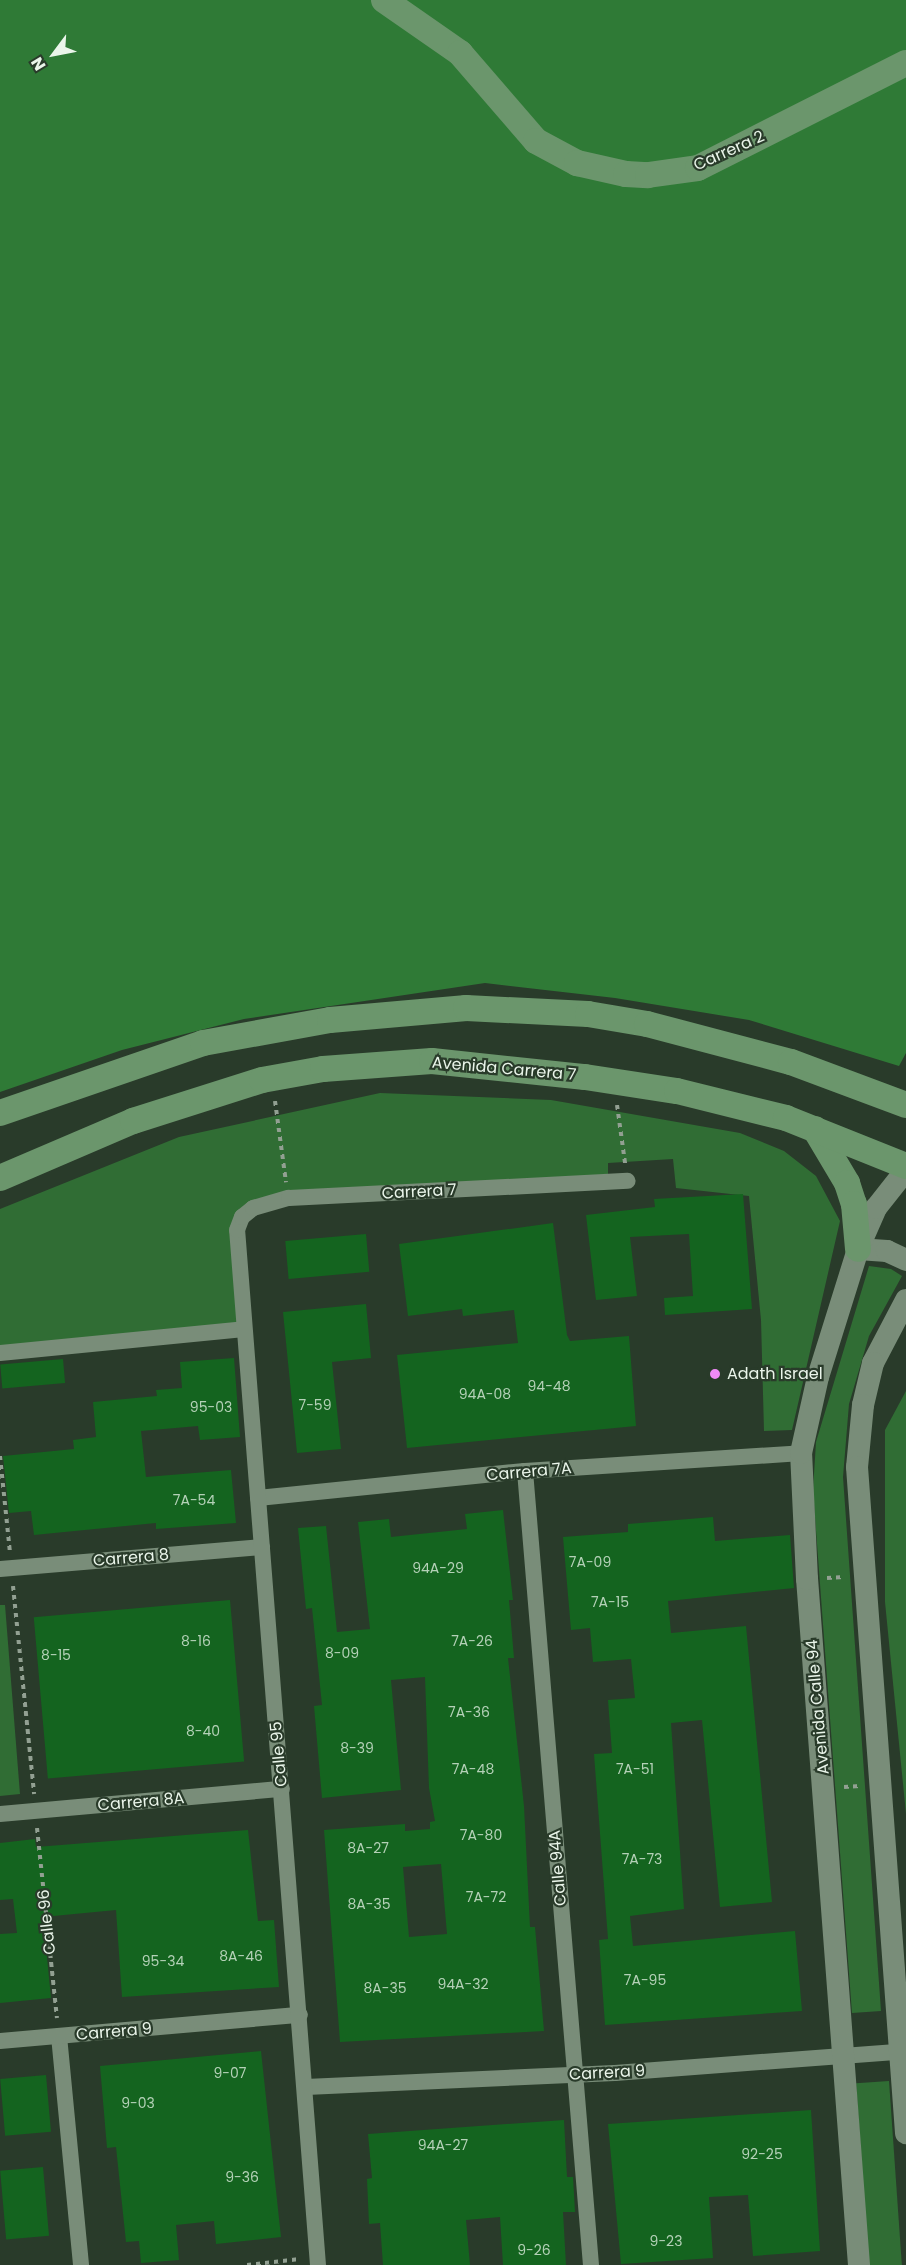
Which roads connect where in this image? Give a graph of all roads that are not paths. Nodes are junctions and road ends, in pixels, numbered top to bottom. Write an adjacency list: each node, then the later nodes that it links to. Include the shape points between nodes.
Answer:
1 (384, 0): 2 (main road, Carrera 2, via 460,53 536,141 577,163 627,174 648,176 698,168)
2 (906, 63)
3 (906, 1105): 4 (main road, via 780,1059 647,1024 588,1014 455,1008 330,1020 203,1043)
4 (0, 1113)
5 (815, 1129): 6 (main road, Avenida Carrera 7); 7 (main road, Avenida Carrera 7, via 727,1102 615,1081 432,1062 323,1069 271,1078 133,1120); 10 (main road, via 847,1183 854,1204)
6 (906, 1168): 10 (main road, Avenida Calle 94, via 880,1201)
7 (0, 1178)
8 (628, 1181): 9 (street, Carrera 7, via 289,1198 253,1208 242,1217)
9 (237, 1244): 13 (street, Calle 95)
10 (858, 1249): 11 (main road, via 887,1251); 15 (main road, Avenida Calle 94, via 818,1377)
11 (906, 1260)
12 (906, 1300): 25 (main road, via 873,1363 863,1405 857,1467 862,1576)
13 (244, 1329): 14 (street); 17 (street, Calle 95)
14 (0, 1353)
15 (801, 1453): 16 (street, Carrera 7A); 26 (main road, Avenida Calle 94)
16 (525, 1472): 17 (street, Carrera 7A); 27 (street, Calle 94A)
17 (258, 1498): 18 (street, Calle 95)
18 (262, 1547): 19 (street, Carrera 8); 20 (street, Calle 95)
19 (8, 1572)
20 (282, 1789): 21 (street, Carrera 8A); 22 (street, Calle 95)
21 (0, 1814)
22 (300, 2015): 23 (street, Carrera 9); 28 (street, Calle 95)
23 (59, 2036): 24 (street, Carrera 9); 31 (street)
24 (0, 2041)
25 (903, 2051): 26 (street, Carrera 9); 29 (main road)
26 (843, 2057): 27 (street, Carrera 9); 33 (main road, Avenida Calle 94)
27 (575, 2075): 28 (street, Carrera 9); 32 (street, Calle 94A)
28 (306, 2087): 30 (street, Calle 95)
29 (906, 2133)
30 (311, 2262)
31 (81, 2265)
32 (591, 2265)
33 (859, 2265)

